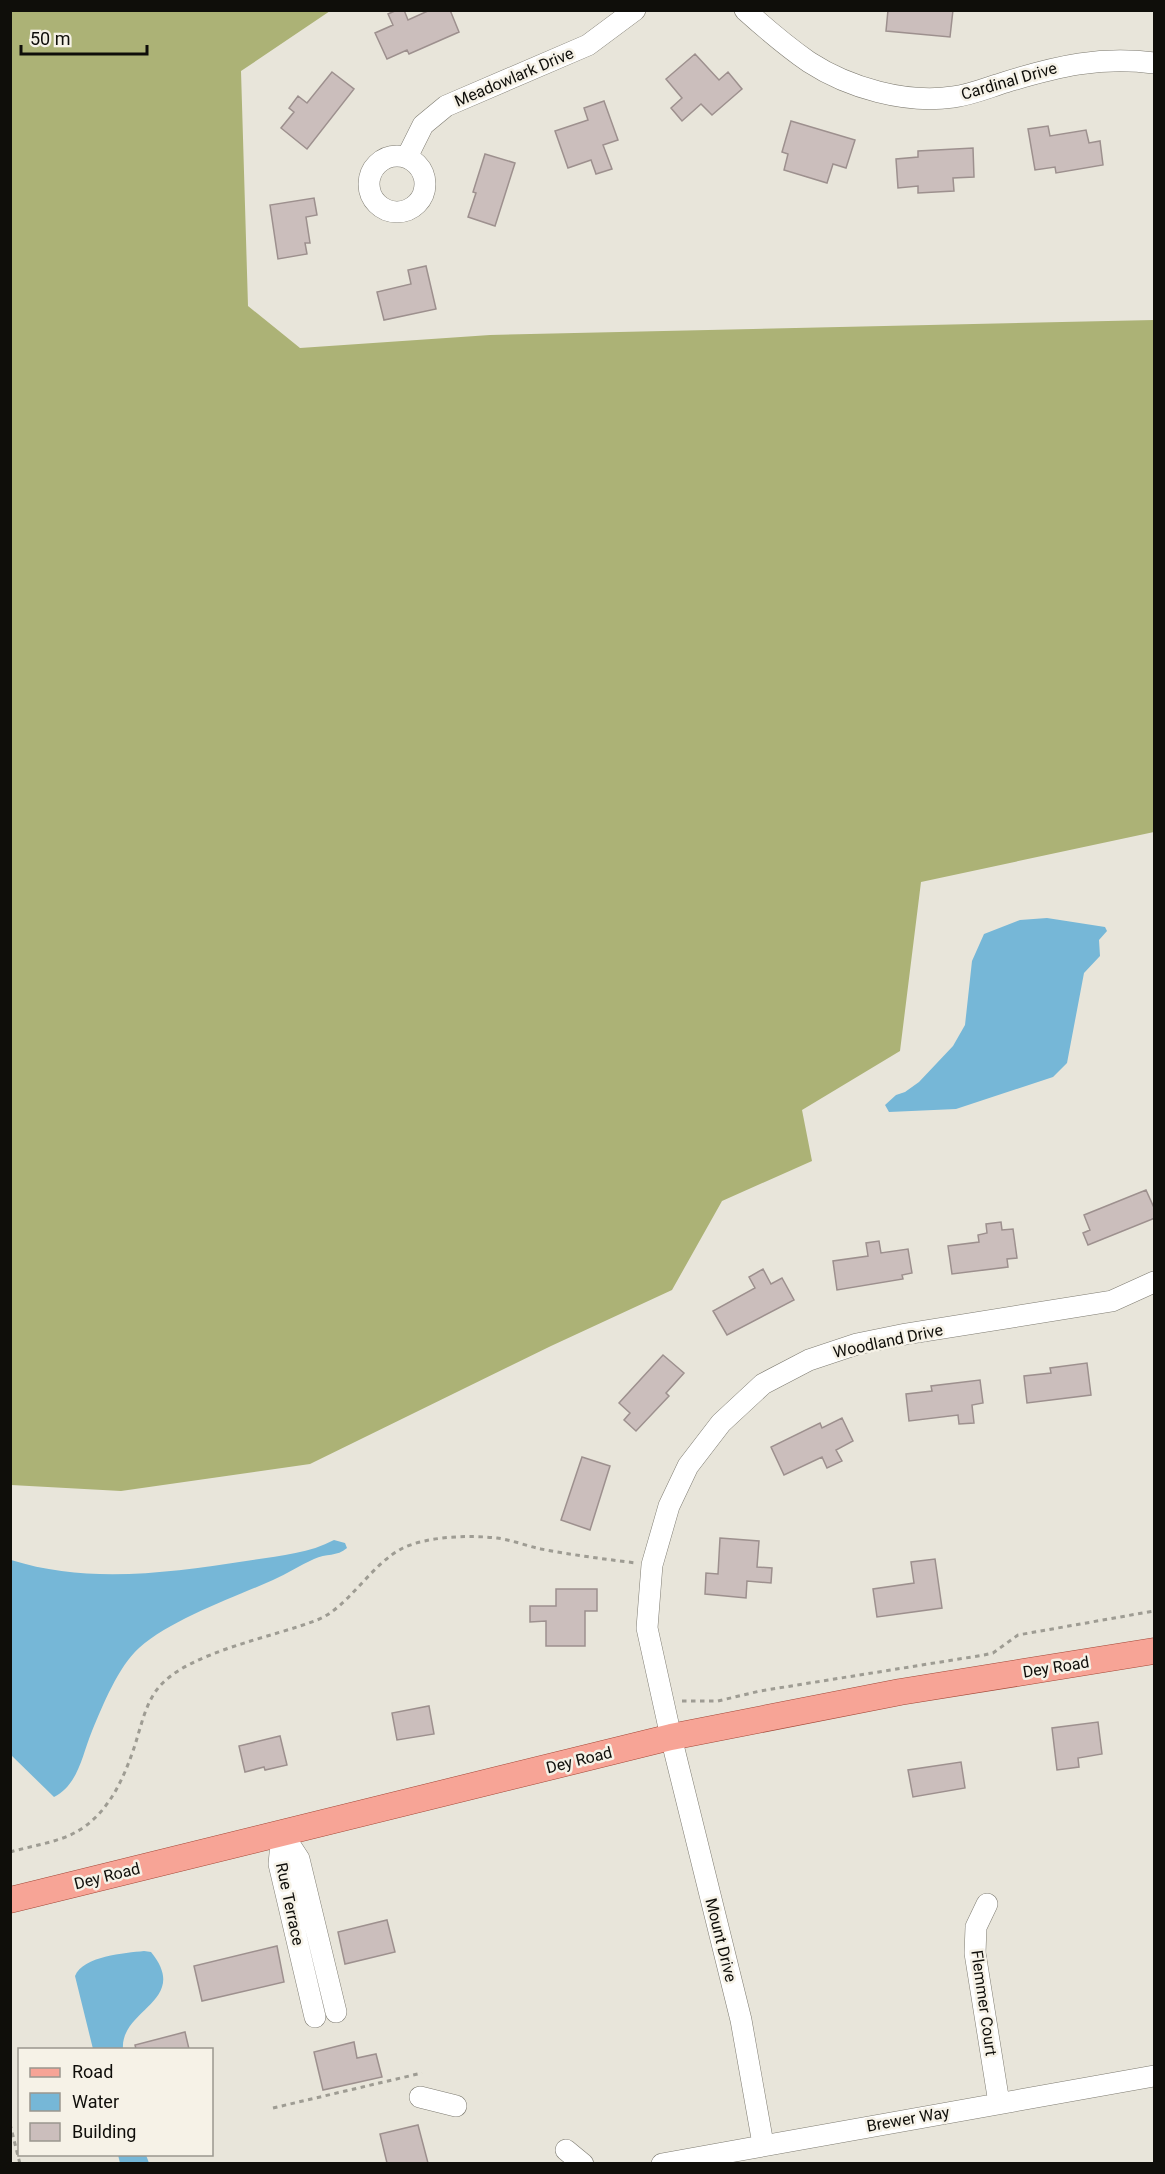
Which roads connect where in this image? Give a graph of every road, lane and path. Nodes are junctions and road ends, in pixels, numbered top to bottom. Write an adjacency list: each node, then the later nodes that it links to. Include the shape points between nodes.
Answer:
1 (635, 10): 4 (street, Meadowlark Drive, via 588,45 446,106 423,125)
2 (745, 10): 3 (street, Cardinal Drive, via 810,62 850,83 923,99 955,97 1051,68 1090,61)
3 (1155, 63)
4 (407, 157)
5 (1155, 1282): 6 (street, Woodland Drive, via 1112,1301 857,1344 809,1360 763,1384 721,1423 688,1466 669,1506)
6 (652, 1565): 9 (street, Woodland Drive, via 647,1628); 12 (path, via 479,1537 428,1540 403,1548 320,1619 226,1649 172,1675 158,1687 143,1717 121,1782 106,1808 89,1825 64,1838)
7 (1155, 1611): 9 (path, via 1018,1635 993,1653 718,1701)
8 (1155, 1651): 10 (main road, Dey Road, via 900,1692)
9 (663, 1702): 10 (street, Woodland Drive)
10 (670, 1737): 11 (main road, Dey Road); 24 (street, Mount Drive, via 741,2020)
11 (282, 1833): 13 (main road, Dey Road); 15 (street, Rue Terrace, via 299,1859); 16 (street, Rue Terrace, via 279,1864)
12 (10, 1852)
13 (10, 1900)
14 (987, 1904): 20 (street, Flemmer Court, via 976,1927 975,1953)
15 (336, 2012)
16 (315, 2017)
17 (422, 2073): 22 (path)
18 (1155, 2076): 20 (street, Brewer Way)
19 (420, 2097): 21 (street)
20 (999, 2103): 24 (street, Brewer Way)
21 (456, 2106)
22 (273, 2108)
23 (10, 2124): 26 (path)
24 (763, 2144): 28 (street, Brewer Way)
25 (566, 2150): 27 (street)
26 (18, 2155)
27 (583, 2163)
28 (662, 2163)

